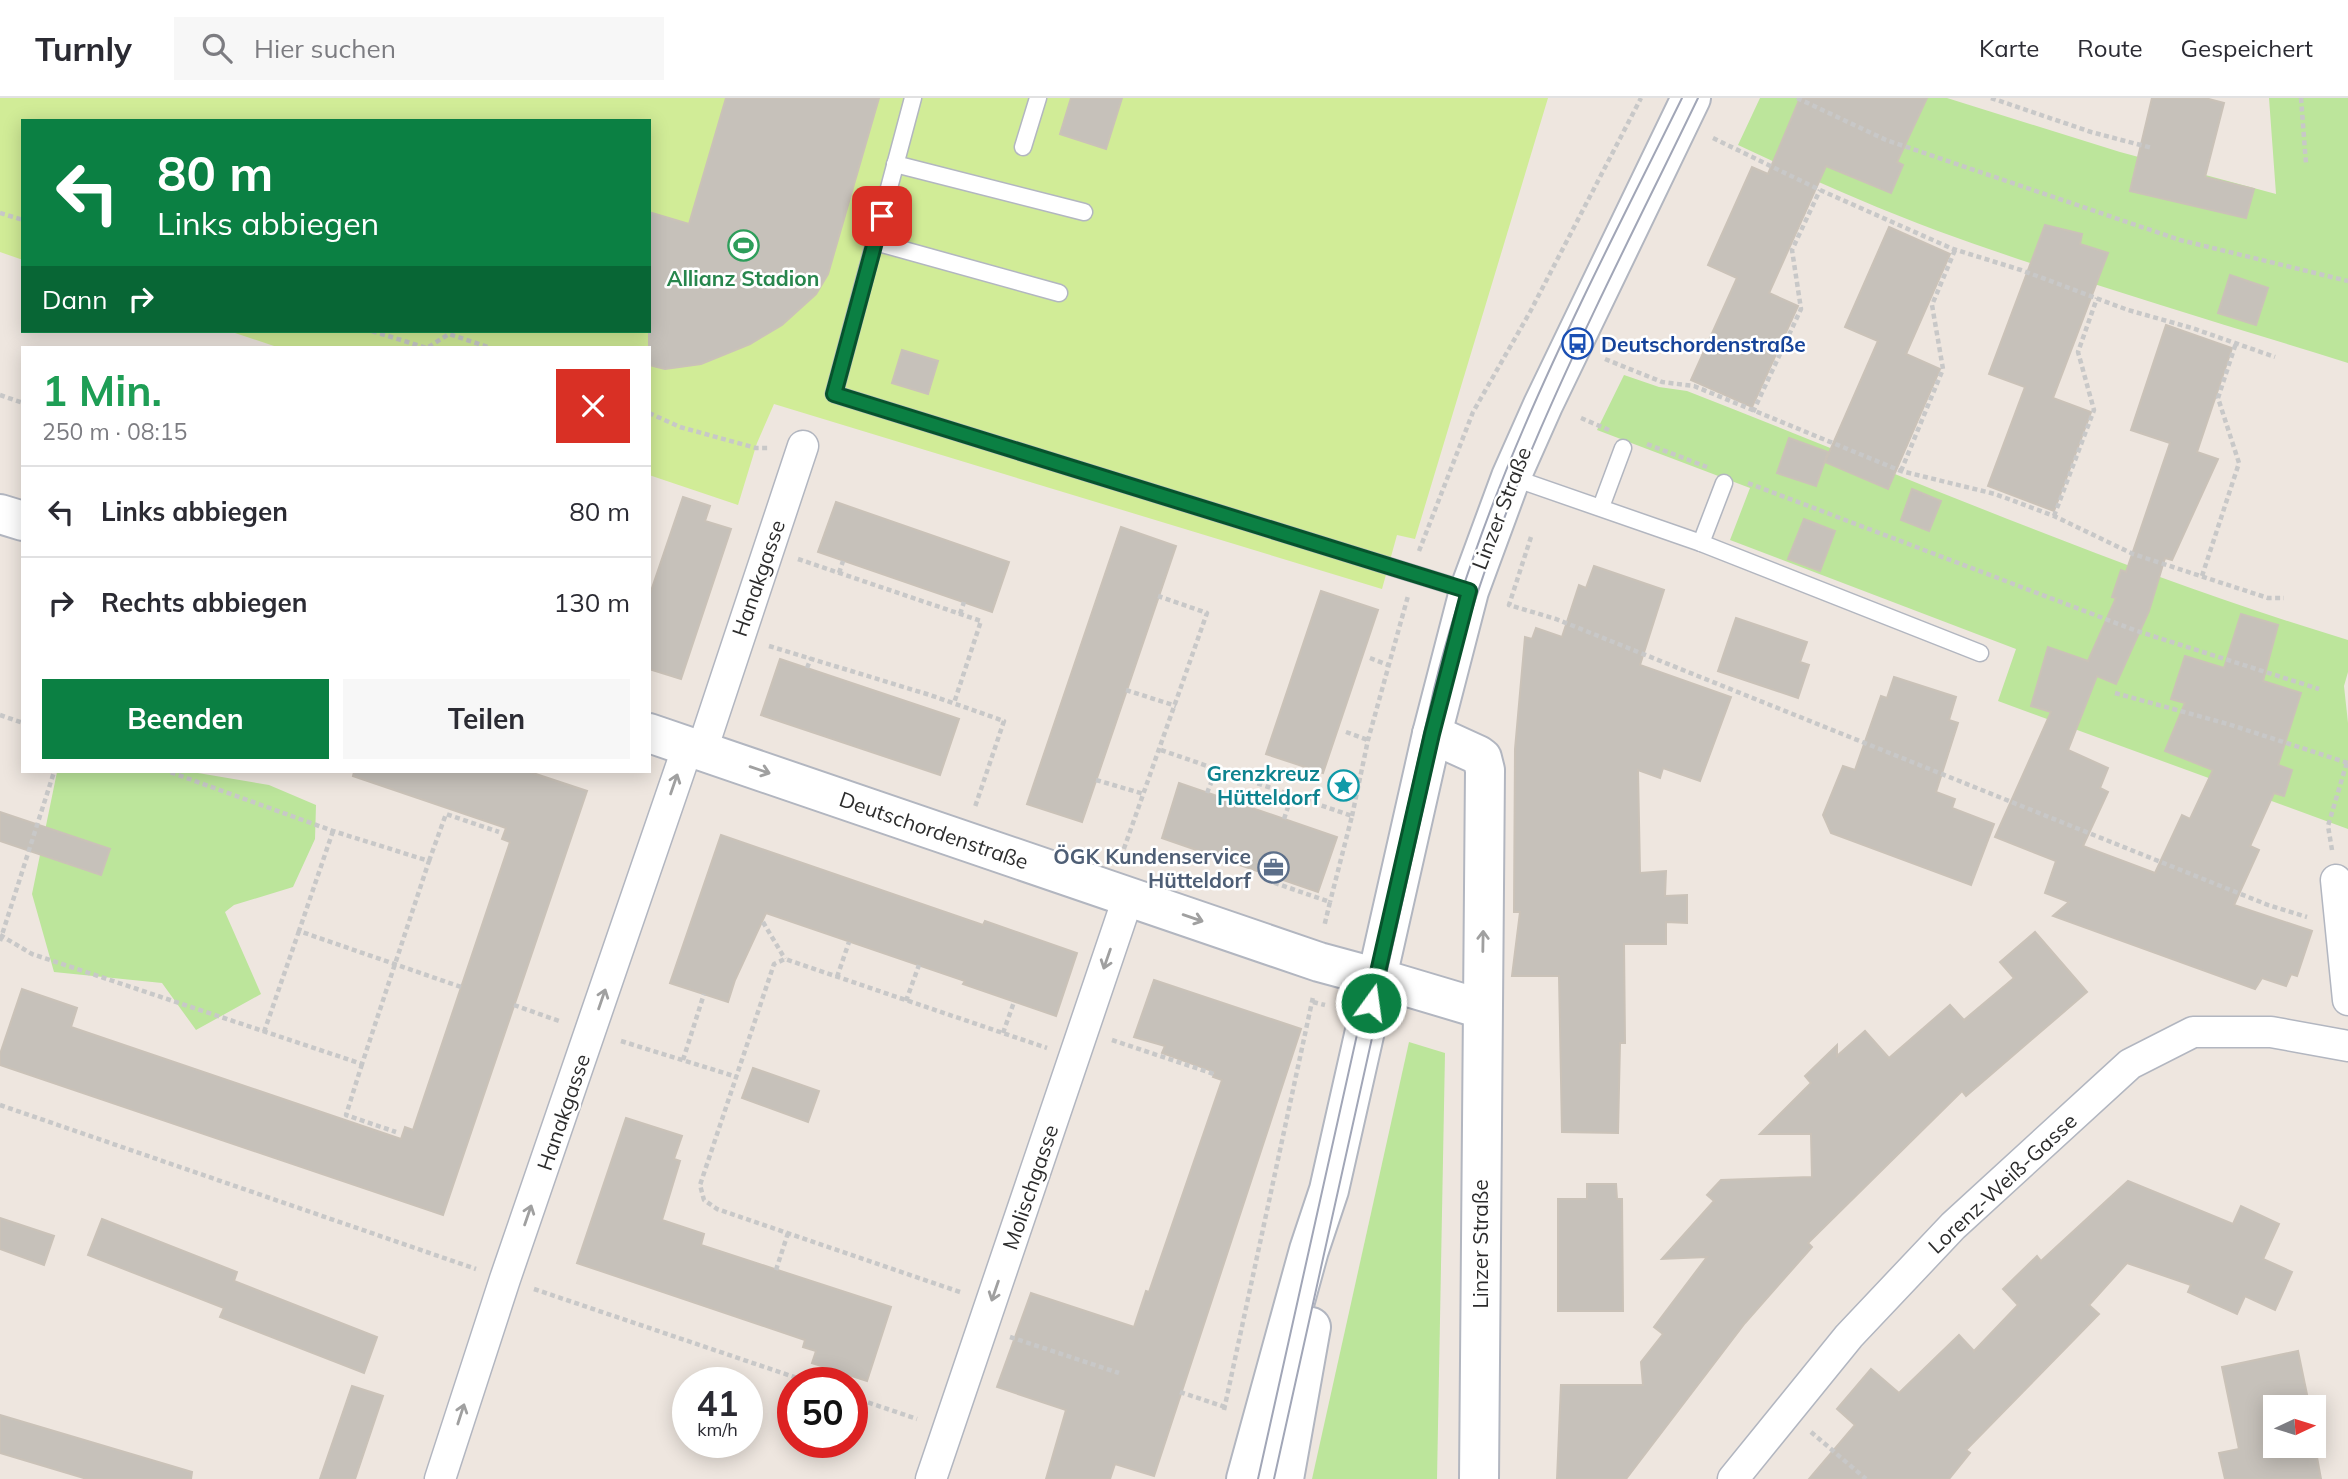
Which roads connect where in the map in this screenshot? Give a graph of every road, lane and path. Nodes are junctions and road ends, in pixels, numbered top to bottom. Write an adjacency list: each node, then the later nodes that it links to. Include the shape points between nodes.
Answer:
1 (913, 98): 10 (lane)
2 (1038, 98): 8 (lane)
3 (1641, 98): 21 (path)
4 (1797, 98): 18 (path, via 1886,139 2180,240)
5 (1991, 98): 9 (path)
6 (2301, 98): 11 (path)
7 (1685, 110): 12 (path); 24 (main road, Linzer Straße)
8 (1023, 147)
9 (2152, 148)
10 (895, 164): 13 (lane); 16 (lane)
11 (2306, 164)
12 (1820, 190): 17 (path); 31 (path, via 1792,250 1801,309)
13 (1084, 212)
14 (0, 213): 15 (path)
15 (21, 219)
16 (875, 242): 19 (lane); 50 (lane, via 834,394)
17 (1955, 250): 20 (path); 37 (path, via 1932,305 1943,369)
18 (2348, 281)
19 (1059, 293)
20 (2097, 298): 23 (path); 42 (path, via 2078,352 2094,410)
21 (1530, 312)
22 (378, 333): 25 (path)
23 (2236, 343): 28 (path); 49 (path, via 2218,398 2239,463)
24 (1571, 345): 31 (path, via 1662,382 1694,386); 38 (main road, Linzer Straße)
25 (421, 346)
26 (430, 346): 27 (path, via 449,334)
27 (485, 346)
28 (2275, 357)
29 (0, 395): 30 (path)
30 (21, 402)
31 (1753, 412): 37 (path)
32 (651, 413): 36 (path, via 680,427 756,448)
33 (1581, 418): 34 (path)
34 (1621, 441): 40 (lane)
35 (1642, 442): 39 (path)
36 (803, 446): 46 (street, Hanakgasse)
37 (1901, 471): 42 (path, via 1969,486)
38 (1511, 477): 40 (lane); 50 (main road, Linzer Straße)
39 (1726, 478): 45 (lane); 61 (path, via 2137,631)
40 (1601, 507): 45 (lane)
41 (0, 514): 43 (main road)
42 (2054, 516): 49 (path, via 2133,554)
43 (21, 520)
44 (1531, 537): 91 (path, via 1509,605 1773,705)
45 (1701, 543): 56 (lane)
46 (768, 549): 48 (path); 55 (street, Hanakgasse)
47 (843, 561): 48 (path)
48 (839, 573): 54 (path)
49 (2202, 576): 52 (path, via 2268,598)
50 (1469, 591): 70 (main road, Linzer Straße)
51 (1158, 596): 65 (path, via 1207,613)
52 (2284, 598)
53 (964, 603): 54 (path)
54 (960, 614): 64 (path, via 981,621)
55 (738, 637): 57 (path); 72 (street, Hanakgasse)
56 (1980, 653)
57 (811, 658): 60 (path); 64 (path)
58 (1370, 658): 59 (path)
59 (1388, 664)
60 (807, 668)
61 (2319, 689)
62 (1126, 690): 65 (path)
63 (2115, 693): 74 (path)
64 (954, 703): 85 (path, via 1004,720)
65 (1175, 706): 73 (path)
66 (0, 715): 67 (path)
67 (21, 722)
68 (1346, 732): 71 (path)
69 (651, 734): 72 (main road, Deutschordenstraße)
70 (1432, 734): 101 (main road, Linzer Straße); 110 (main road, Linzer Straße, one-way to 70, via 1484,764 1472,751)
71 (1368, 740)
72 (695, 748): 85 (main road, Deutschordenstraße, one-way to 85); 112 (street, Hanakgasse, one-way to 72)
73 (1161, 750): 75 (path); 80 (path)
74 (2348, 763): 88 (path, via 2328,826)
75 (1217, 768): 79 (path); 81 (path)
76 (54, 773): 94 (path)
77 (173, 773): 83 (path)
78 (1096, 780): 80 (path)
79 (1208, 793)
80 (1144, 794): 89 (path)
81 (1292, 795): 82 (path); 90 (path, via 1352,816)
82 (1284, 819)
83 (332, 831): 86 (path); 93 (path)
84 (499, 832): 86 (path, via 446,814)
85 (963, 841): 89 (main road, Deutschordenstraße)
86 (429, 861): 98 (path)
87 (1274, 876): 90 (path, via 1272,882)
88 (2336, 880): 104 (street)
89 (1119, 891): 97 (main road, Deutschordenstraße, one-way to 97); 114 (street, Molischgasse, one-way to 114)
90 (1330, 902): 97 (path)
91 (2269, 905)
92 (763, 922): 96 (path)
93 (299, 931): 98 (path); 111 (path)
94 (1, 937): 111 (path, via 32,954)
95 (849, 942): 100 (path)
96 (785, 959): 100 (path); 119 (path, via 774,964)
97 (1319, 961): 101 (main road, Deutschordenstraße); 107 (path)
98 (396, 965): 102 (path); 117 (path)
99 (919, 965): 105 (path)
100 (837, 977): 105 (path)
101 (1378, 978): 110 (main road, Deutschordenstraße); 134 (main road, Linzer Straße, via 1329,1190 1309,1250)
102 (461, 987)
103 (704, 994): 116 (path)
104 (2348, 1000)
105 (906, 1001): 113 (path)
106 (1014, 1002): 113 (path)
107 (1313, 1002): 109 (path); 130 (path)
108 (514, 1005): 112 (path)
109 (1325, 1005)
110 (1482, 1009): 137 (main road, Linzer Straße)
111 (264, 1032): 117 (path)
112 (591, 1032): 116 (path); 124 (street, Hanakgasse, one-way to 112)
113 (1003, 1033): 114 (path)
114 (1079, 1043): 118 (path); 125 (street, Molischgasse, one-way to 125)
115 (2348, 1046): 131 (street, Lorenz-Weiß-Gasse, via 2271,1032 2193,1032 2130,1064 1953,1226 1849,1336)
116 (683, 1060): 119 (path)
117 (362, 1064): 121 (path, via 346,1115)
118 (1214, 1074)
119 (737, 1077): 122 (path, via 700,1185 704,1200 717,1209)
120 (0, 1105): 124 (path)
121 (396, 1132)
122 (788, 1233): 123 (path); 125 (path)
123 (776, 1270)
124 (505, 1279): 126 (path); 135 (street, Hanakgasse, one-way to 124)
125 (987, 1315): 127 (path); 133 (street, Molischgasse)
126 (777, 1371)
127 (1119, 1373)
128 (1180, 1392): 130 (path)
129 (868, 1402): 133 (path)
130 (1225, 1406): 132 (path)
131 (1786, 1412): 138 (street, Lorenz-Weiß-Gasse); 139 (path)
132 (1223, 1419)
133 (948, 1430): 136 (street, Molischgasse)
134 (1267, 1471)
135 (440, 1479)
136 (931, 1479)
137 (1479, 1479)
138 (1733, 1479)
139 (1866, 1479)

